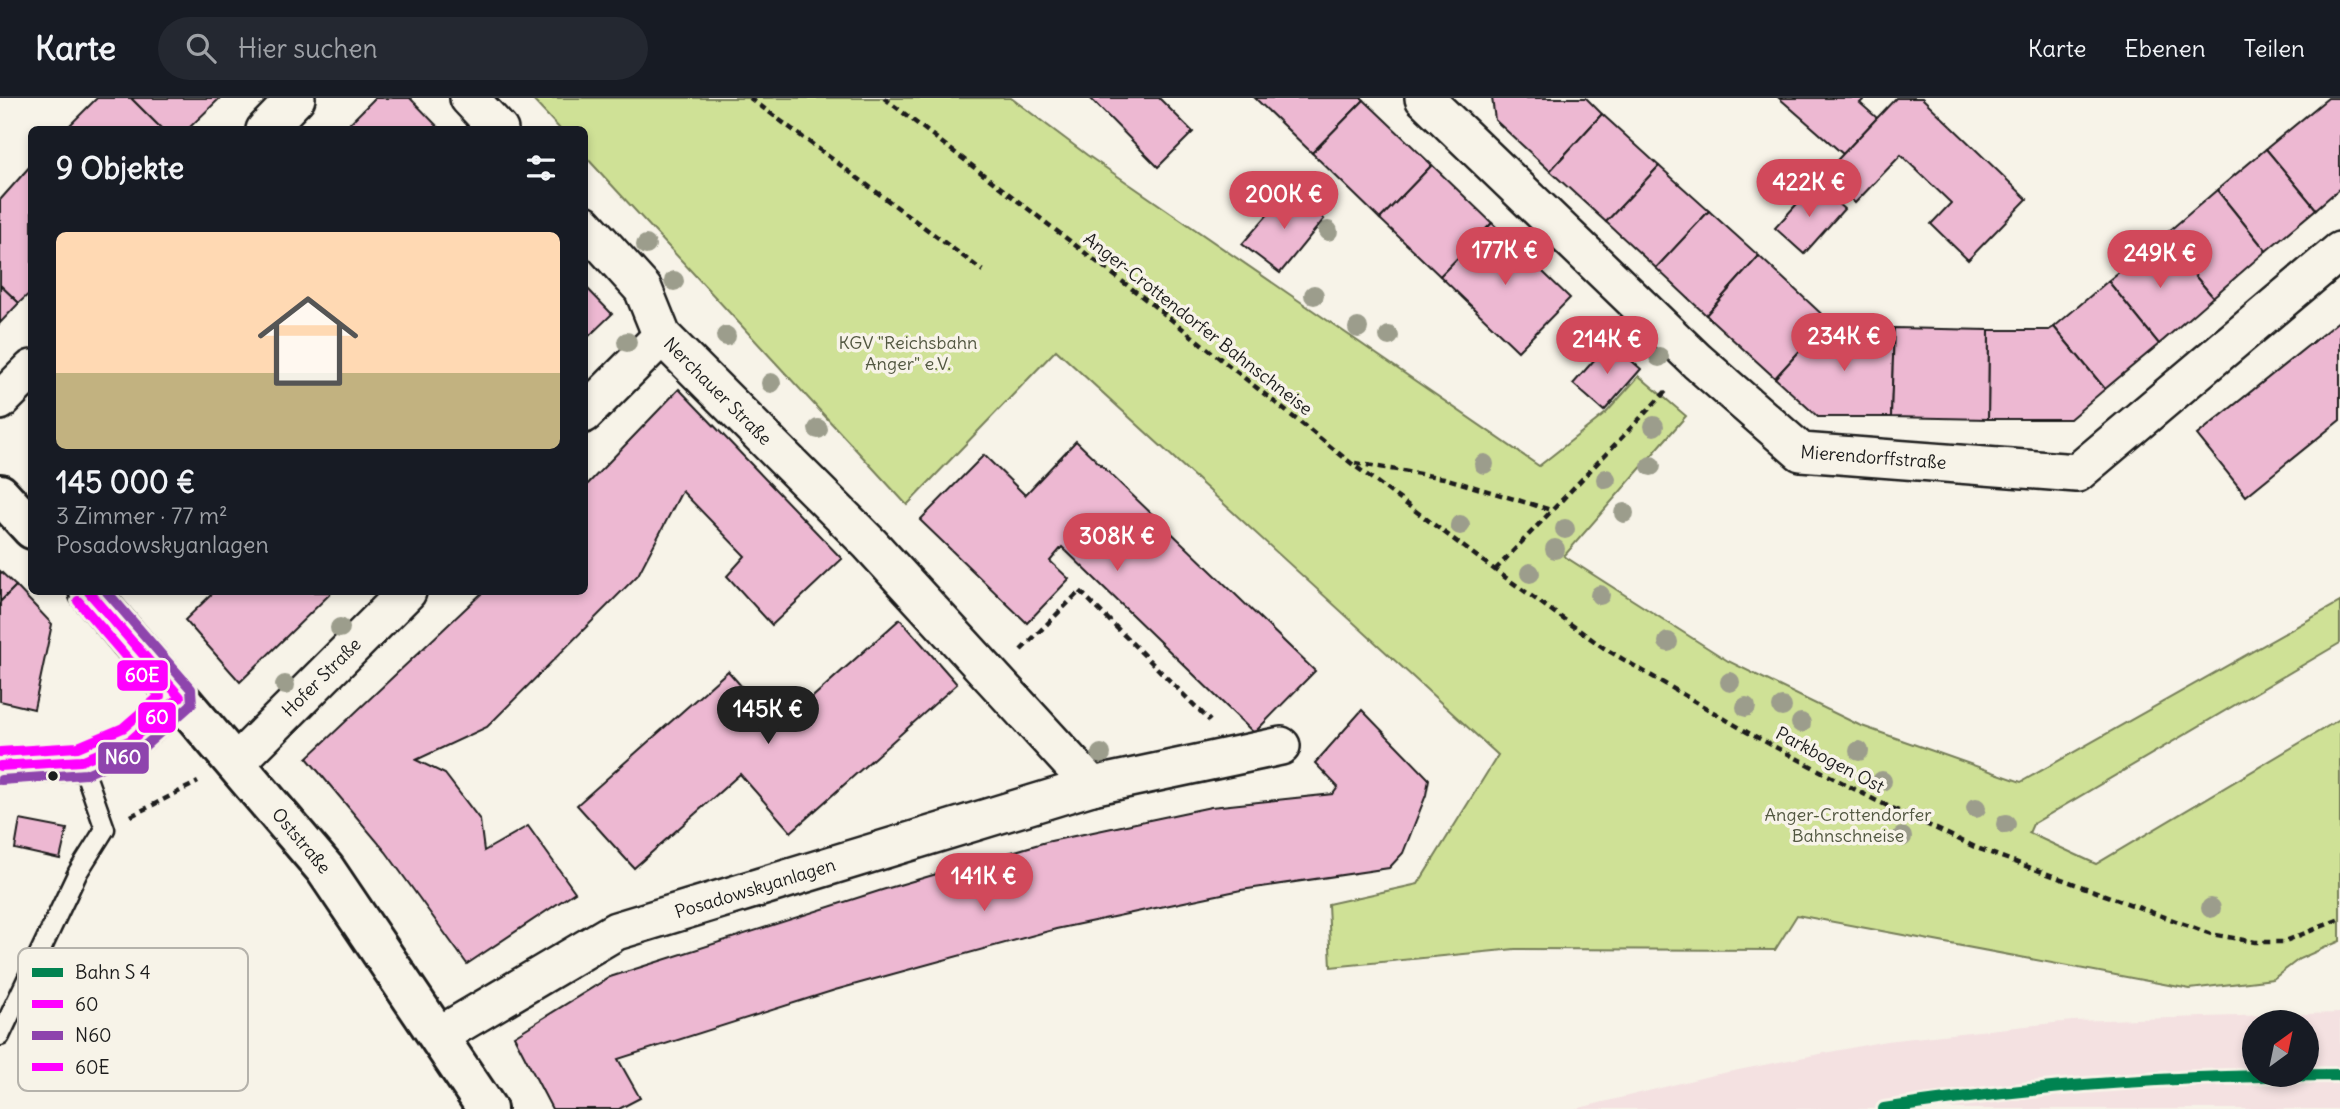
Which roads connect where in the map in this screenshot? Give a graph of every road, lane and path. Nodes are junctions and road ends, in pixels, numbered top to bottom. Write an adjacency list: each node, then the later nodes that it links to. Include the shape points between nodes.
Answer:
1 (296, 98): 6 (street)
2 (469, 98): 7 (street)
3 (750, 98): 10 (path)
4 (884, 98): 16 (path, Anger-Crottendorfer Bahnschneise)
5 (1425, 98): 9 (street, Mierendorffstraße, via 1697,360 1801,452 2077,473)
6 (269, 126)
7 (495, 126)
8 (588, 228): 11 (street, Nerchauer Straße, via 643,289)
9 (2340, 251)
10 (983, 271)
11 (662, 336): 15 (street); 19 (street, Nerchauer Straße)
12 (28, 373): 14 (street)
13 (1660, 397): 18 (path)
14 (0, 401)
15 (588, 410)
16 (1351, 463): 18 (path, via 1444,478); 21 (path, Anger-Crottendorfer Bahnschneise)
17 (0, 494): 20 (street)
18 (1551, 510): 21 (path)
19 (845, 518): 24 (street, Nerchauer Straße); 24 (lane, via 846,527 987,679)
20 (28, 525)
21 (1495, 570): 33 (path, Parkbogen Ost, via 1604,648 1747,732 1977,848 2211,934 2283,942)
22 (92, 595): 25 (street, Oststraße)
23 (404, 595): 29 (street, Hofer Straße)
24 (995, 680): 27 (path, via 1080,591); 31 (street)
25 (180, 697): 28 (street, via 131,740); 29 (street, Oststraße)
26 (1281, 746): 27 (street, Posadowskyanlagen)
27 (1243, 754): 31 (street, Posadowskyanlagen)
28 (82, 761): 30 (street); 32 (lane)
29 (236, 763): 32 (path); 36 (street, Oststraße, via 325,869)
30 (0, 766)
31 (1092, 786): 36 (street, Posadowskyanlagen, via 616,931)
32 (105, 829): 34 (lane, via 78,872)
33 (2340, 919)
34 (42, 948)
35 (18, 998): 37 (lane)
36 (440, 1035): 38 (street, Oststraße)
37 (0, 1036)
38 (487, 1109)

